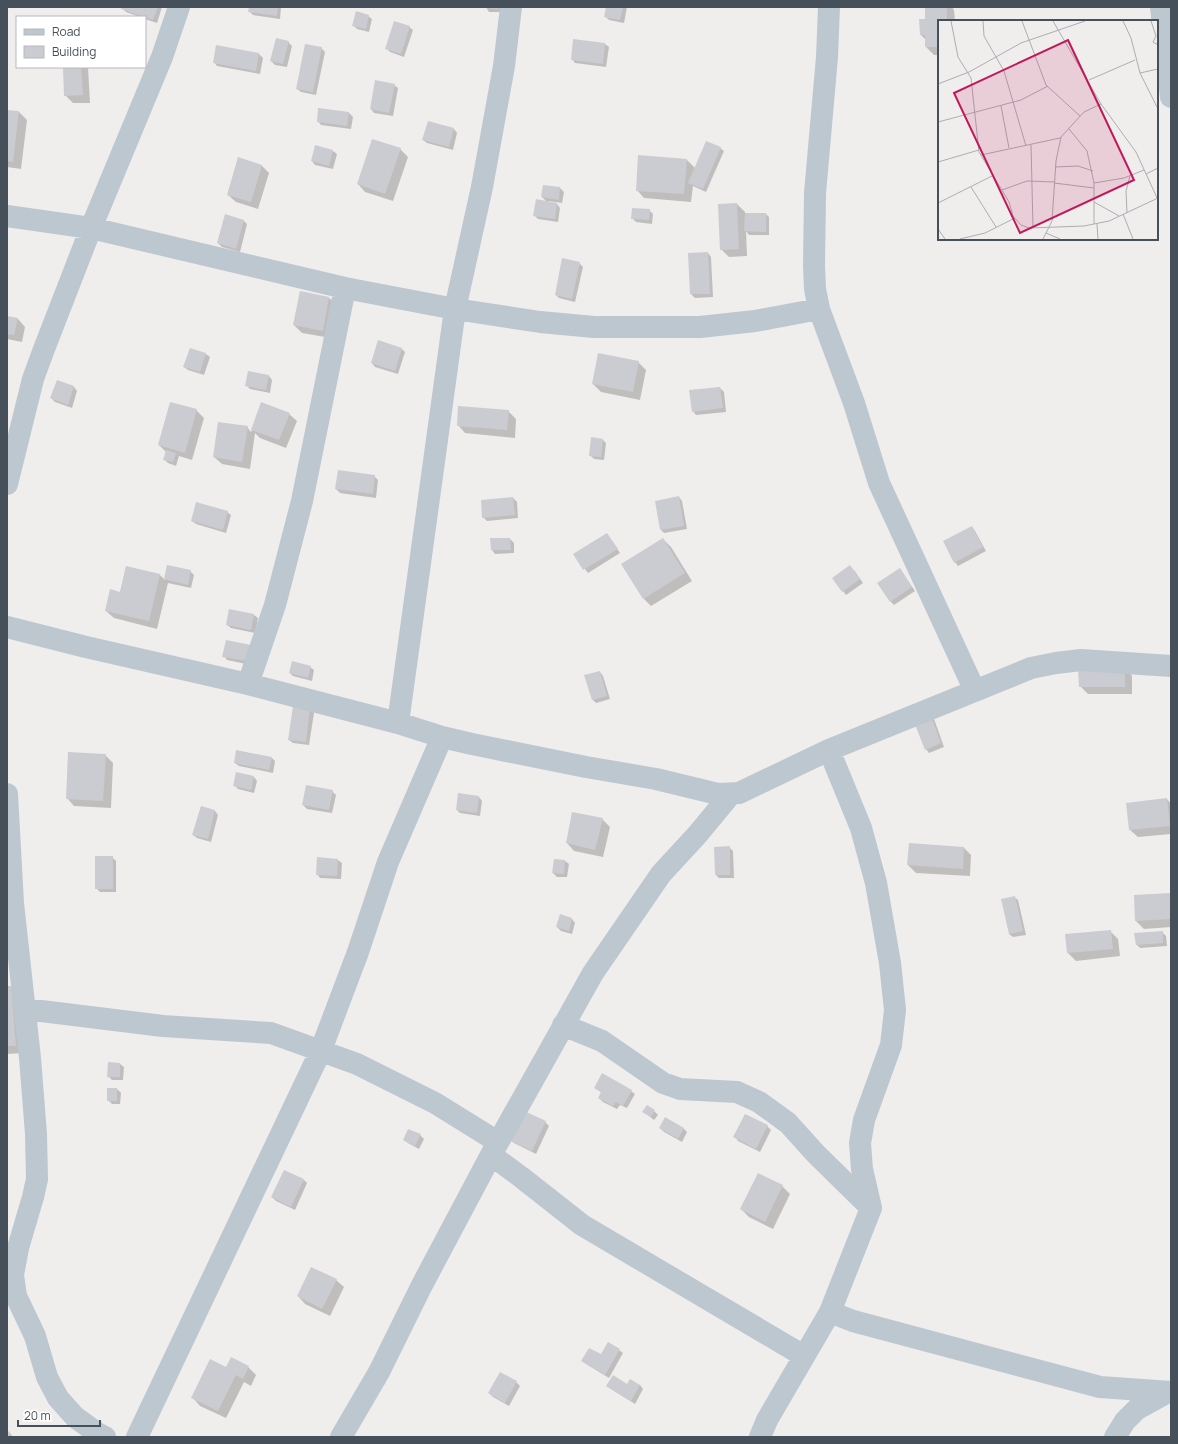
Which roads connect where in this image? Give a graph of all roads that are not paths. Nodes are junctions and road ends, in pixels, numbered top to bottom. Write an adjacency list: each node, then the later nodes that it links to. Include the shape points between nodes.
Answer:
1 (178, 7): 7 (street, via 162,57)
2 (511, 7): 10 (street, via 504,66)
3 (829, 7): 9 (street, via 815,193 814,282)
4 (1161, 7): 5 (street)
5 (1171, 97)
6 (7, 216): 7 (street)
7 (91, 228): 8 (street); 11 (street, via 33,379)
8 (345, 288): 10 (street); 14 (street, via 302,501 275,605)
9 (818, 308): 10 (street, via 755,321 700,327 594,326 540,322); 15 (street, via 854,403 879,483)
10 (455, 309): 16 (street)
11 (7, 484)
12 (7, 627): 14 (street)
13 (1171, 666): 15 (street, via 1081,660 1056,663 1031,668)
14 (248, 684): 16 (street)
15 (975, 691): 18 (street)
16 (398, 723): 17 (street)
17 (442, 737): 20 (street, via 656,779 712,793); 24 (street, via 388,862)
18 (829, 750): 20 (street, via 751,788); 26 (street, via 861,828 876,883 890,963 895,1010 891,1045 864,1120 860,1143 862,1169)
19 (7, 794): 21 (street)
20 (731, 794): 23 (street, via 661,874 593,973)
21 (9, 851): 22 (street)
22 (25, 1010): 24 (street, via 163,1026 271,1033); 27 (street, via 36,1134 37,1179 18,1248)
23 (563, 1025): 25 (street); 26 (street, via 602,1041 663,1083 680,1089 737,1092 759,1102 788,1123)
24 (322, 1050): 25 (street, via 357,1064 436,1103); 32 (street)
25 (495, 1149): 29 (street, via 521,1177 582,1225); 33 (street, via 422,1285 379,1372)
26 (871, 1208): 28 (street)
27 (12, 1296): 31 (street, via 35,1336 47,1377 58,1398 75,1417)
28 (830, 1312): 29 (street); 30 (street, via 853,1321 1100,1387)
29 (804, 1356): 34 (street)
30 (1169, 1392): 35 (street, via 1137,1409 1125,1421)
31 (105, 1437)
32 (137, 1437)
33 (341, 1437)
34 (760, 1437)
35 (1115, 1437)

